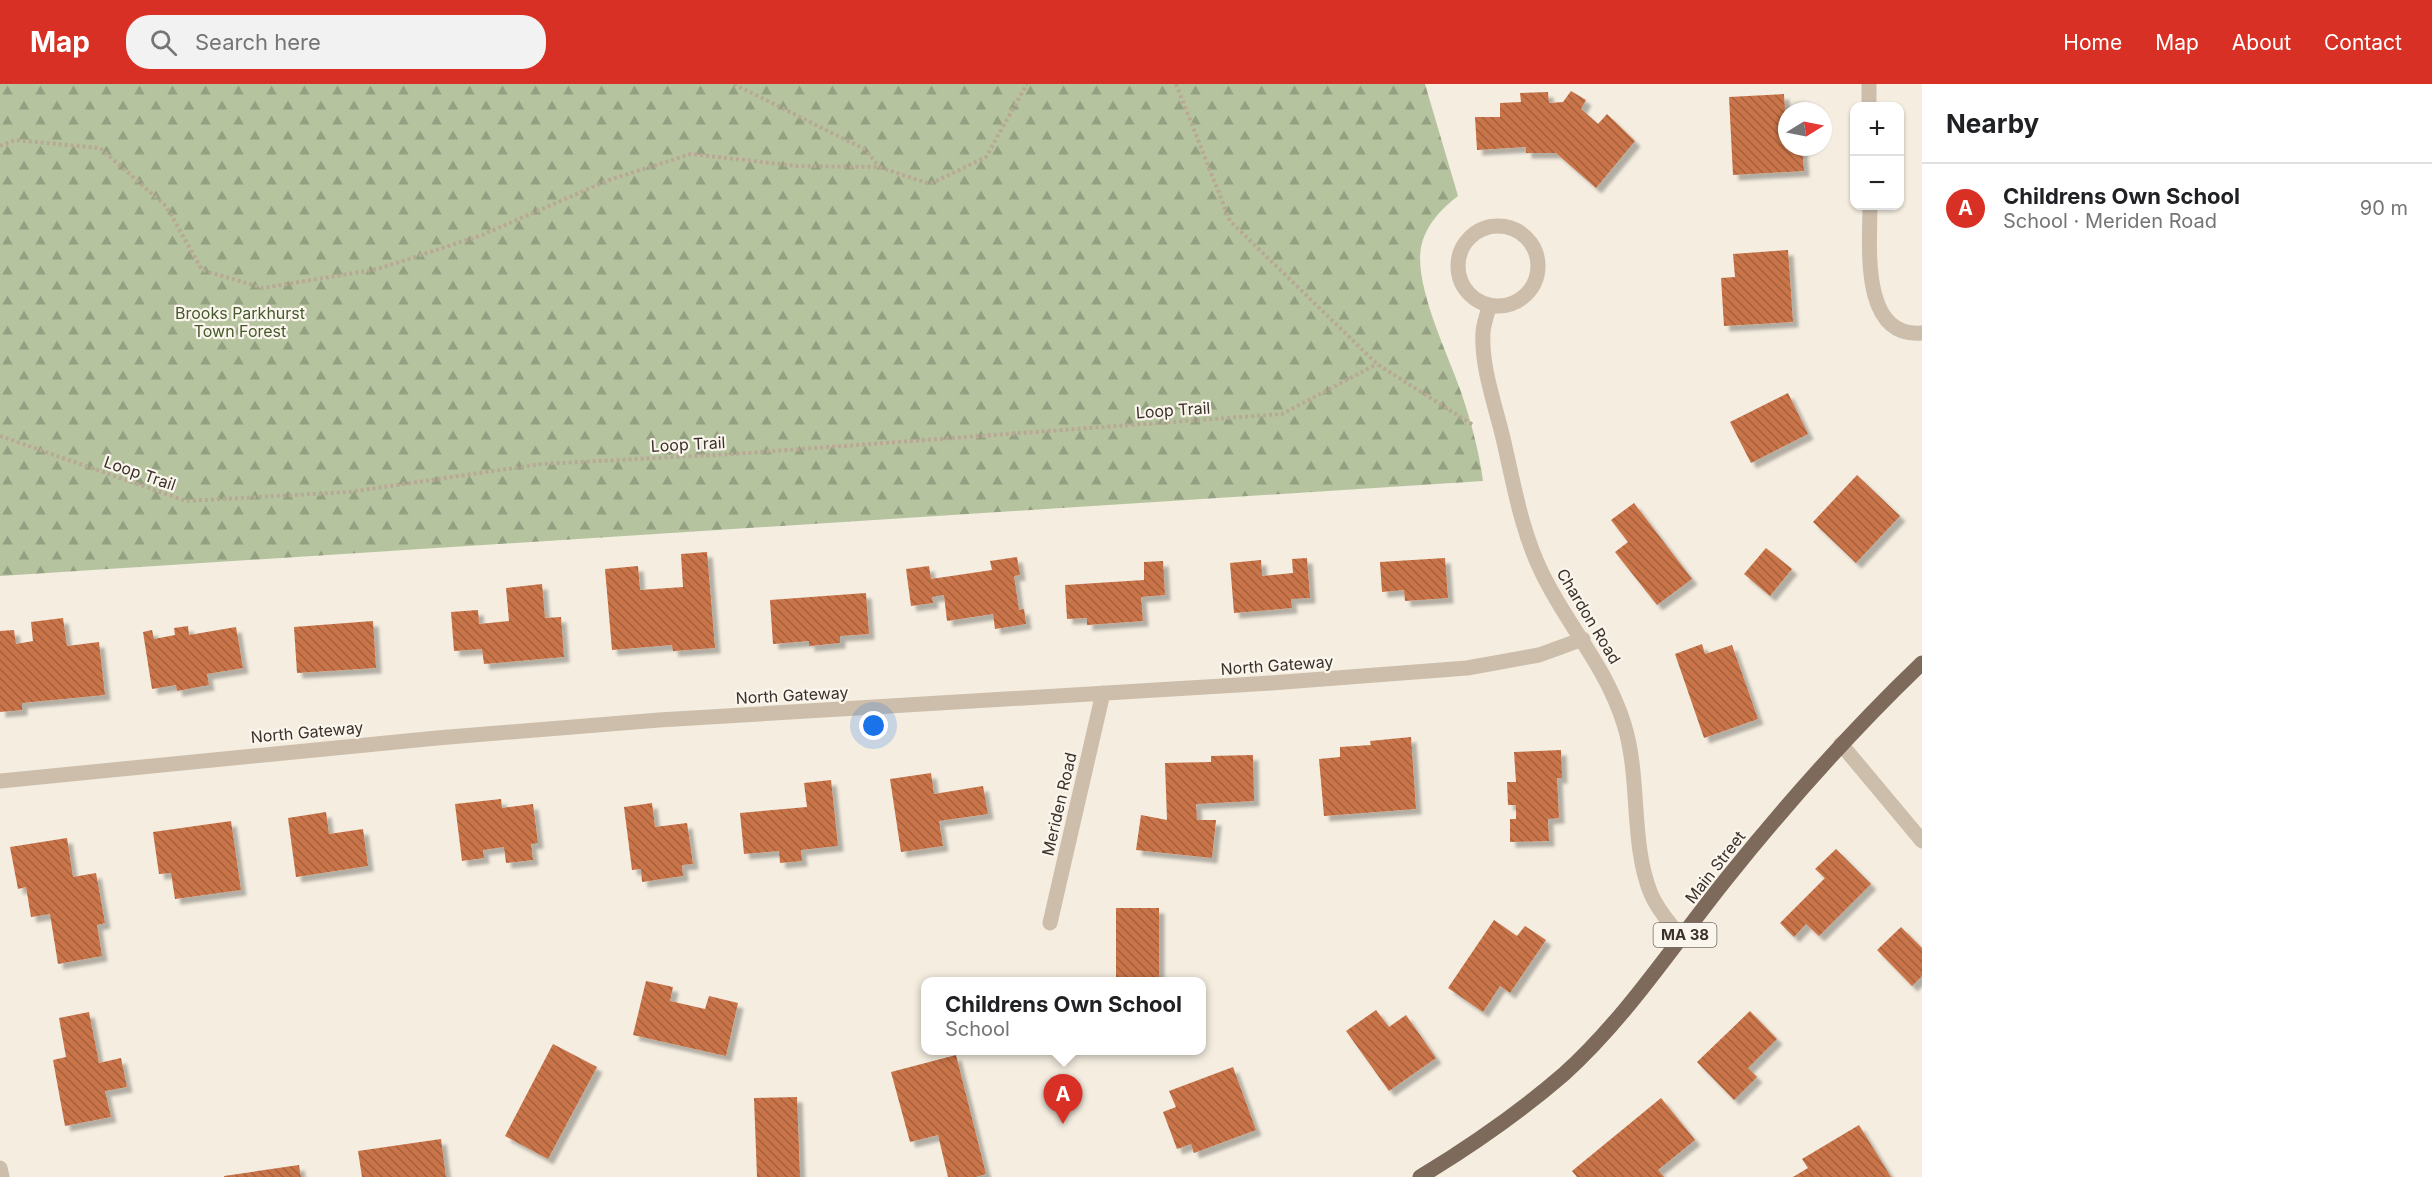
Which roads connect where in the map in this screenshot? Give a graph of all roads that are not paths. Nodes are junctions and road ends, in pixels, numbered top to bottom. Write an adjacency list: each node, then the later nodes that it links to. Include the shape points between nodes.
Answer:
1 (1869, 84): 2 (street)
2 (1869, 102)
3 (1870, 210): 5 (street, via 1875,300 1886,319 1899,330)
4 (1490, 305): 4 (street, via 1520,300 1538,274 1532,244 1521,232 1507,226 1477,231 1465,242 1459,257 1458,273 1464,287 1475,299); 6 (street, Chardon Road, via 1483,330 1486,370 1519,514 1543,574)
5 (1922, 333)
6 (1583, 639): 8 (street, North Gateway, via 1527,658 1467,668); 13 (street, Chardon Road, via 1604,674 1625,727 1647,885 1656,905)
7 (1922, 663): 9 (main road, Main Street / MA 38)
8 (1102, 693): 10 (street, North Gateway, via 647,721); 12 (street, Meriden Road)
9 (1841, 744): 11 (street); 13 (main road, Main Street / MA 38, via 1788,803)
10 (0, 781)
11 (1922, 842)
12 (1050, 923)
13 (1682, 939): 15 (main road, Main Street / MA 38, via 1630,1004 1565,1073)
14 (0, 1168): 16 (street)
15 (1429, 1175)
16 (2, 1177)

